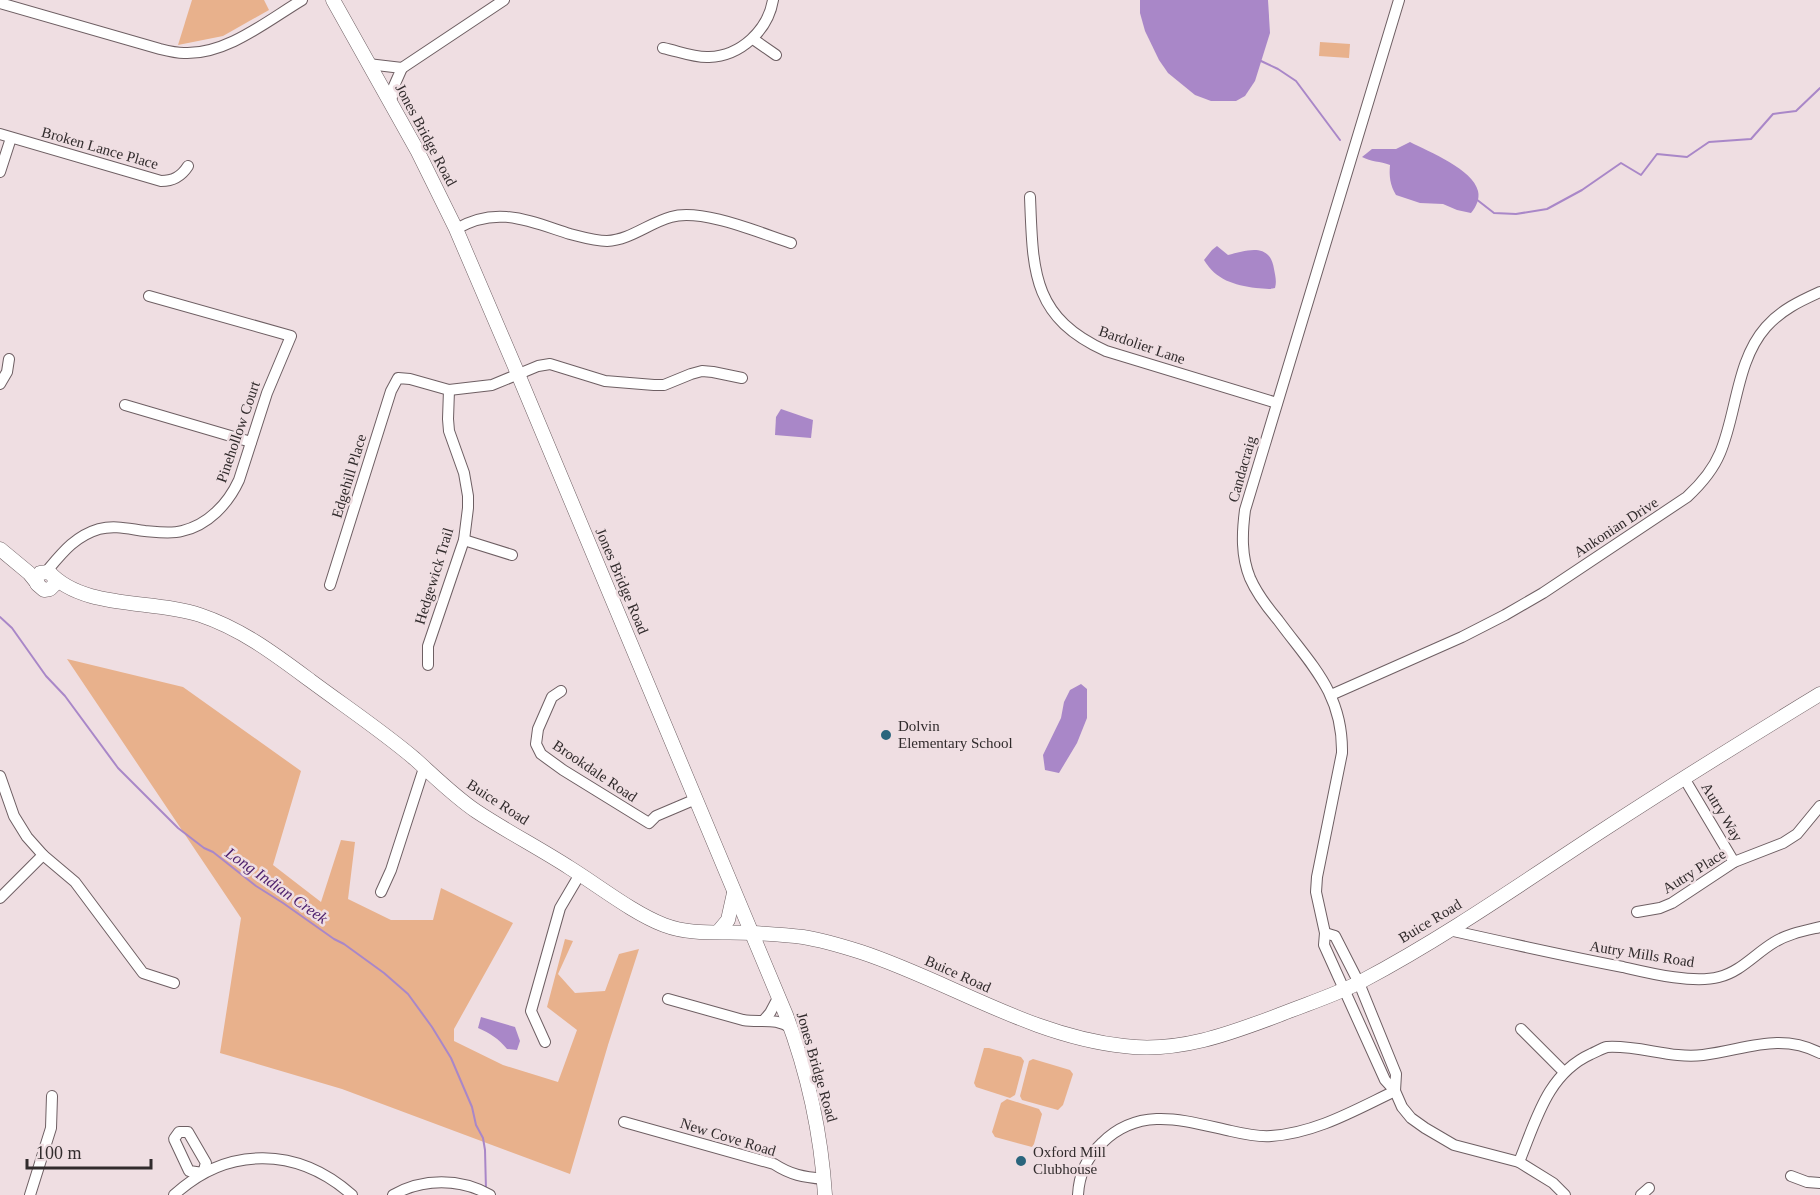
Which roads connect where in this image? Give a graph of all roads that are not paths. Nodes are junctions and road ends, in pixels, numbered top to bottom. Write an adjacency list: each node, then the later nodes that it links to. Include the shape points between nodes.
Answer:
1 (302, 0): 6 (street, via 230,43 209,51 184,53 160,50)
2 (333, 0): 10 (street, Jones Bridge Road)
3 (504, 0): 11 (street)
4 (773, 0): 7 (street, via 771,13)
5 (1399, 0): 26 (street, Candacraig)
6 (0, 3)
7 (753, 39): 8 (street, via 729,53 709,57); 9 (street)
8 (663, 48)
9 (776, 55)
10 (368, 63): 11 (street); 12 (street, Jones Bridge Road)
11 (402, 68): 12 (street)
12 (390, 102): 17 (street, Jones Bridge Road)
13 (5, 136): 14 (street, Broken Lance Place, via 161,181 177,178); 15 (street)
14 (188, 166)
15 (0, 172)
16 (1030, 197): 26 (street, Bardolier Lane, via 1037,280 1050,307 1071,331 1106,351)
17 (456, 229): 18 (street, via 479,218 504,215 606,241 628,236 669,217 693,214); 22 (street, Jones Bridge Road)
18 (791, 243)
19 (1820, 292): 37 (street, Ankonian Drive, via 1785,310 1759,336 1745,368 1720,453 1706,477 1687,497 1505,615)
20 (149, 296): 28 (street, Pinehollow Court, via 291,336)
21 (9, 359): 24 (street)
22 (518, 374): 23 (street, via 550,364 605,381 654,385 702,371); 25 (street, via 492,385); 41 (street, Jones Bridge Road)
23 (742, 378)
24 (0, 384)
25 (449, 390): 29 (street, Hedgewick Trail, via 449,431 468,496); 33 (street, Edgehill Place, via 398,378)
26 (1277, 404): 37 (street, Candacraig, via 1245,510 1244,556 1260,597)
27 (125, 405): 28 (street)
28 (250, 442): 32 (street, Pinehollow Court, via 233,492 210,518 182,532 119,526 100,529 76,539 60,554)
29 (464, 540): 31 (street); 34 (street, Hedgewick Trail, via 428,646)
30 (0, 549): 32 (street, Buice Road, via 23,567)
31 (512, 555)
32 (47, 578): 38 (street, Buice Road, via 86,594 193,612 258,641)
33 (330, 585)
34 (428, 664)
35 (561, 691): 41 (street, Brookdale Road, via 552,697 538,729 536,744 541,754 649,823 656,816)
36 (1820, 694): 40 (street, Buice Road)
37 (1331, 695): 54 (street, Candacraig, via 1341,723 1342,753 1317,877 1316,892)
38 (424, 768): 45 (street, Buice Road, via 476,811); 47 (street)
39 (0, 776): 43 (street, via 14,816)
40 (1684, 778): 44 (street, Autry Way); 51 (street, Buice Road)
41 (696, 799): 46 (street, Jones Bridge Road)
42 (1820, 806): 44 (street, Autry Place, via 1797,834)
43 (43, 855): 48 (street); 56 (street, via 75,882 143,973)
44 (1734, 862): 49 (street, Autry Place, via 1672,903)
45 (580, 874): 52 (street, Buice Road, via 664,925); 63 (street, via 560,908 531,1011)
46 (735, 891): 52 (street, via 730,917); 53 (street, Jones Bridge Road)
47 (381, 892)
48 (0, 898)
49 (1637, 912)
50 (1820, 927): 51 (street, Autry Mills Road, via 1786,936 1731,973 1708,979 1643,971)
51 (1449, 930): 55 (street, Buice Road)
52 (718, 932): 53 (street, Buice Road)
53 (752, 933): 57 (street, Buice Road, via 806,937 844,947 1039,1026 1083,1040 1122,1046 1173,1046 1217,1037); 58 (street, Jones Bridge Road)
54 (1325, 933): 55 (street, via 1335,936); 57 (street, Candacraig, via 1324,945)
55 (1359, 982): 57 (street, Buice Road); 66 (street, via 1396,1074)
56 (174, 983)
57 (1344, 989): 66 (street, Candacraig, via 1385,1080)
58 (779, 996): 60 (street); 61 (street, Jones Bridge Road)
59 (668, 999): 60 (street, via 743,1020)
60 (764, 1020): 61 (street)
61 (791, 1028): 71 (street, Jones Bridge Road, via 810,1091)
62 (1521, 1029): 65 (street)
63 (545, 1041)
64 (1820, 1053): 65 (street, via 1792,1043 1773,1042 1693,1056 1605,1047 1576,1061)
65 (1564, 1072): 69 (street, via 1551,1088)
66 (1395, 1091): 69 (street, Candacraig, via 1411,1118 1454,1145); 79 (street, via 1317,1127 1287,1135 1247,1135 1181,1120 1147,1119 1106,1139 1090,1154 1082,1170)
67 (52, 1096): 73 (street, via 51,1128)
68 (624, 1122): 71 (street, New Cove Road, via 774,1164 797,1176)
69 (1519, 1162): 80 (street, Candacraig)
70 (1791, 1176): 72 (street)
71 (824, 1179): 78 (street, Jones Bridge Road)
72 (1820, 1183)
73 (30, 1195)
74 (174, 1195): 75 (street, via 203,1173 225,1164 272,1158 318,1170)
75 (352, 1195)
76 (393, 1195): 77 (street, via 438,1182 464,1185)
77 (490, 1195)
78 (825, 1195)
79 (1078, 1195)
80 (1565, 1195)

